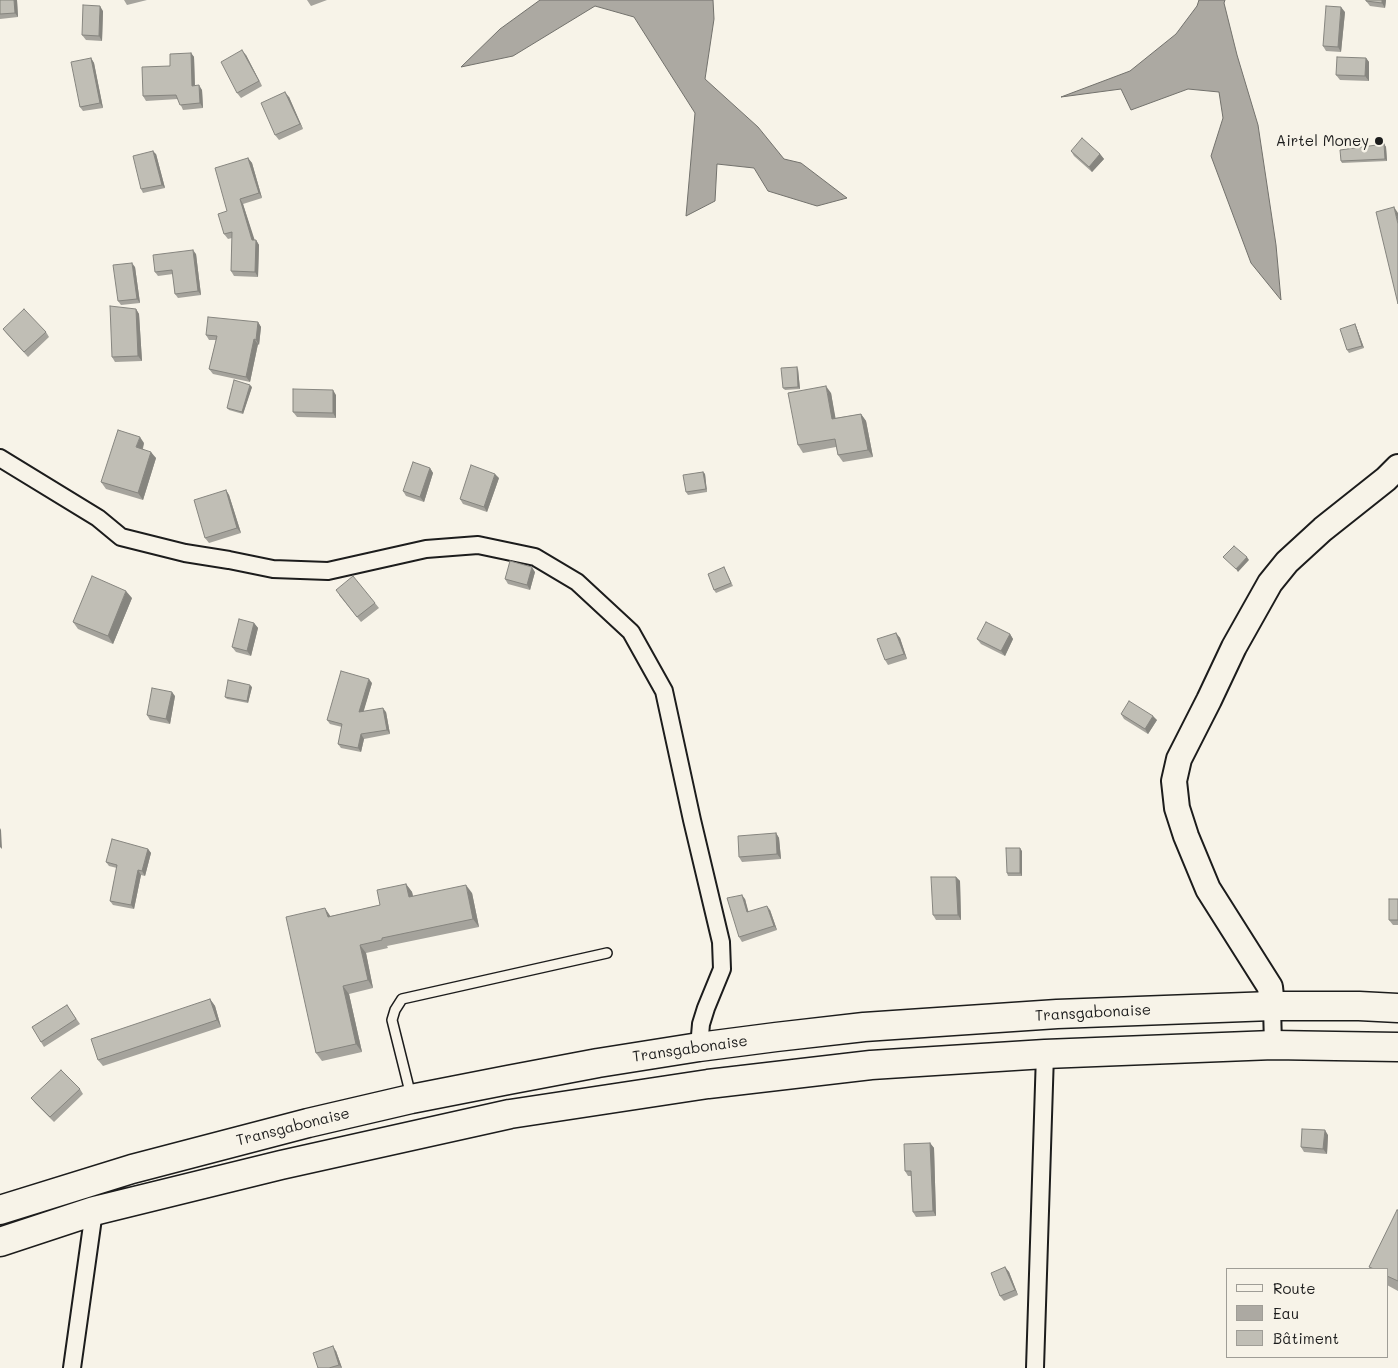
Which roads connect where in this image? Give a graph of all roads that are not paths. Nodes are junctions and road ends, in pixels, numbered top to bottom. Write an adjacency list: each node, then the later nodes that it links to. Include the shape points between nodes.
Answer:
1 (0, 458): 7 (street, via 98,518 122,537 185,553 273,569 328,571 426,549 478,545 535,557 577,582 631,632 664,691 721,942 722,969 701,1024)
2 (1398, 467): 4 (street, via 1311,539 1270,583 1234,647 1179,759 1174,782 1177,808 1186,836 1208,889 1270,987)
3 (607, 953): 10 (lane, via 402,999 392,1020)
4 (1272, 1006): 5 (highway, Transgabonaise); 6 (street); 7 (highway, Transgabonaise, via 957,1020 864,1027)
5 (1398, 1008)
6 (1273, 1045): 8 (highway); 9 (highway)
7 (699, 1047): 10 (highway, Transgabonaise)
8 (1398, 1047)
9 (1045, 1054): 12 (highway, via 872,1065 708,1084 510,1114 281,1165); 15 (street)
10 (411, 1099): 11 (highway, Transgabonaise, via 184,1154)
11 (0, 1210)
12 (94, 1212): 13 (highway); 14 (street)
13 (0, 1242)
14 (72, 1368)
15 (1035, 1368)

